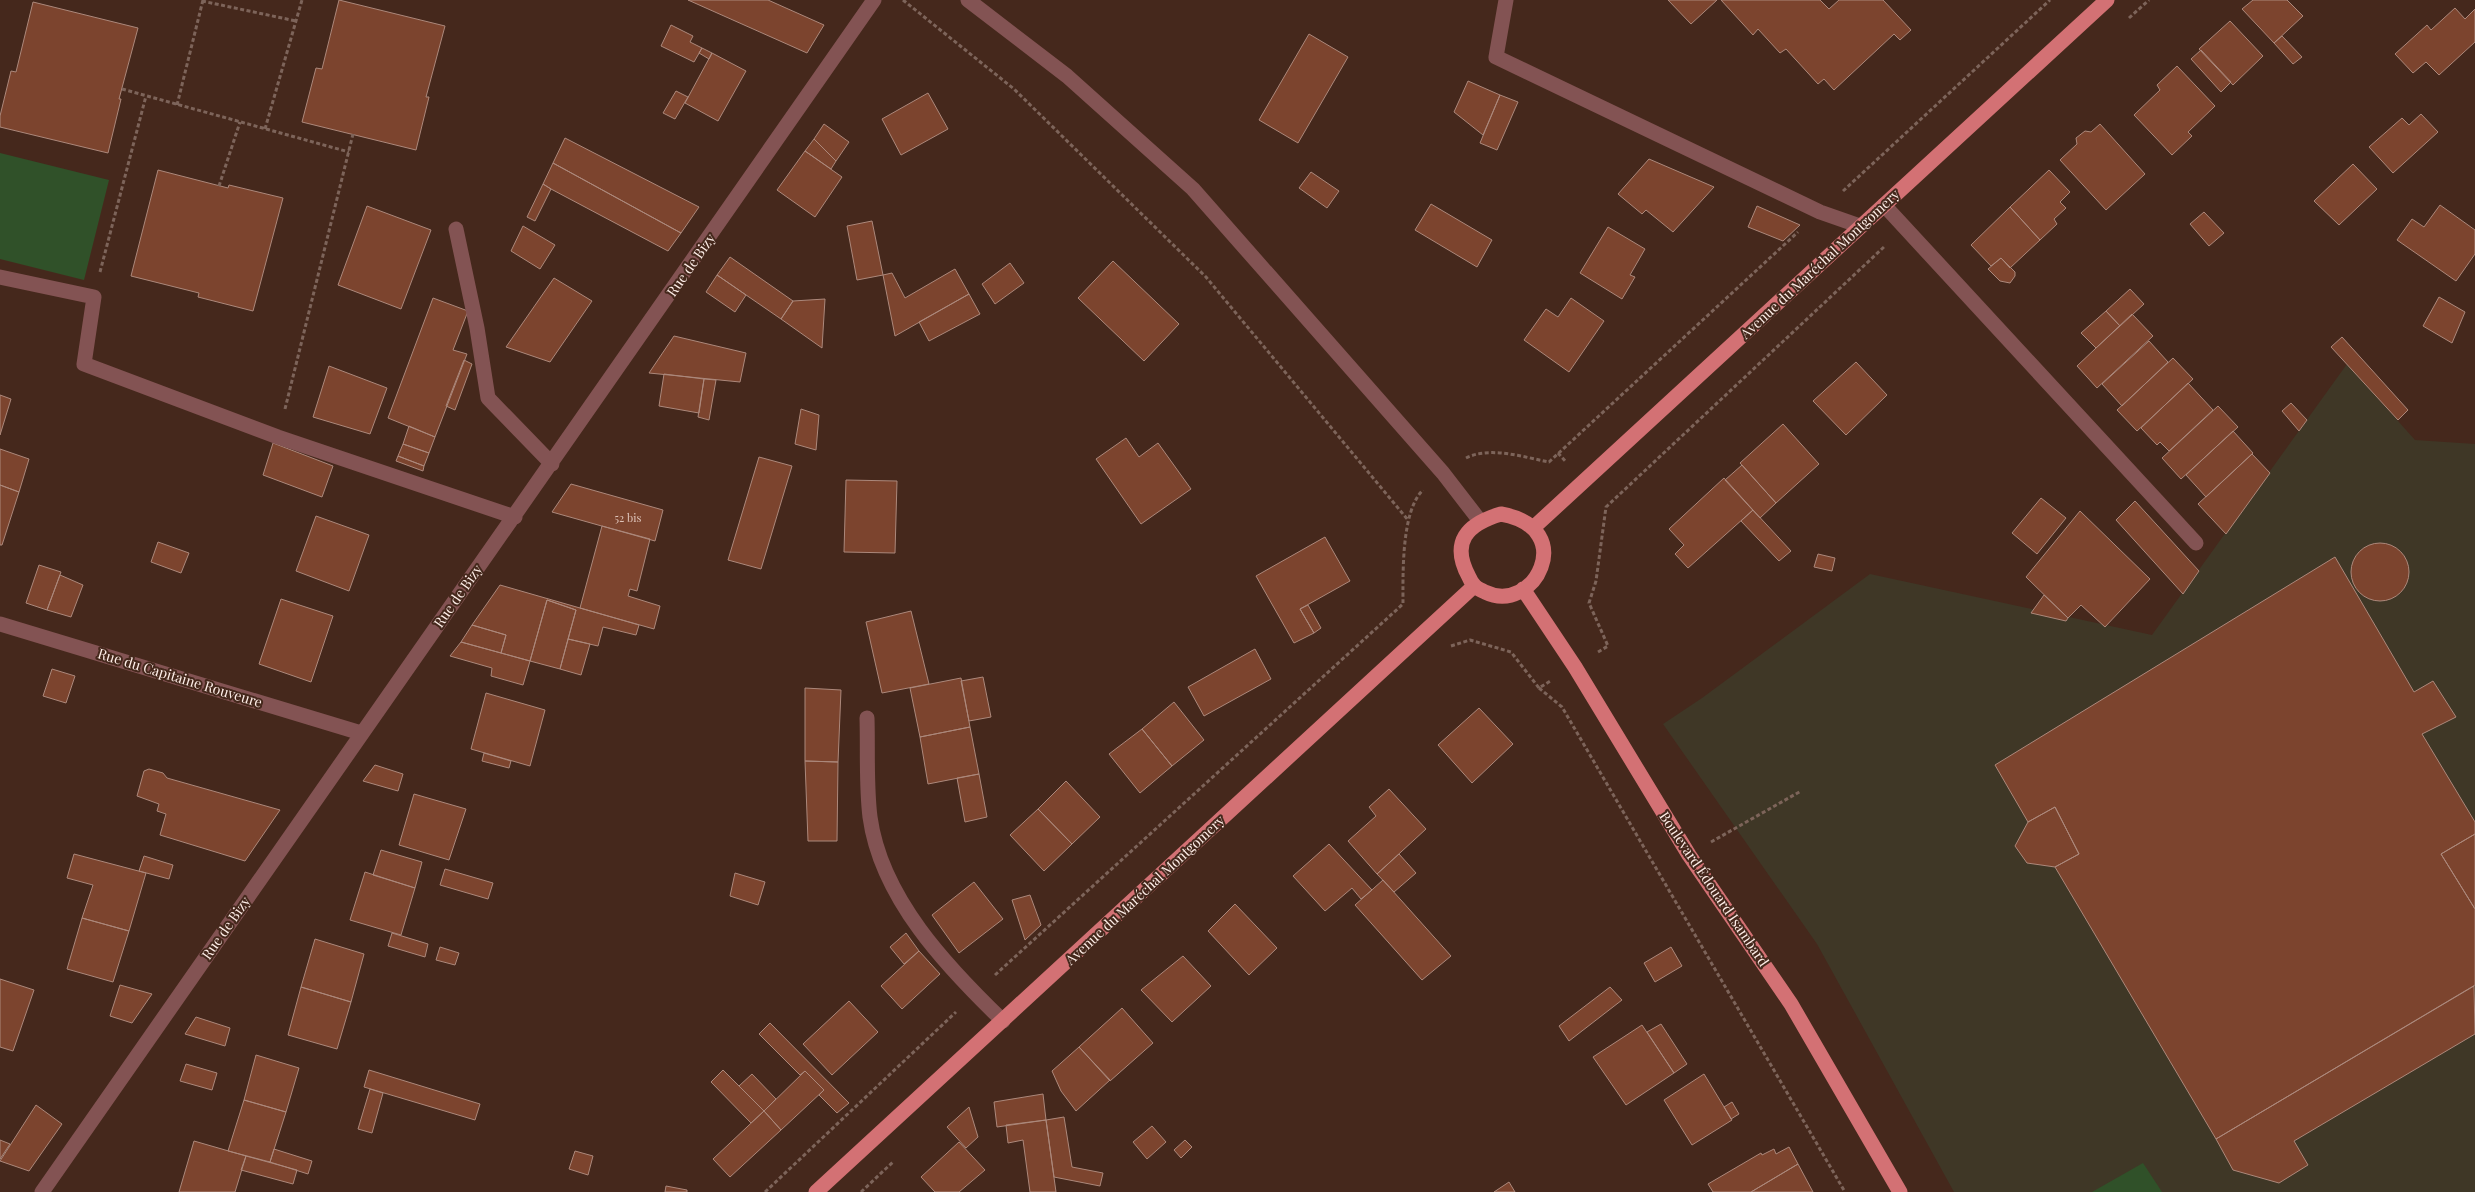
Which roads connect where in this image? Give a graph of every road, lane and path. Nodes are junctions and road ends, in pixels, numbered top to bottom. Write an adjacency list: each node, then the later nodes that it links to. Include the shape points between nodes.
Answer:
1 (302, 0): 11 (path)
2 (874, 0): 28 (street, Rue de Bizy)
3 (903, 0): 31 (path, via 1014,89 1206,277)
4 (968, 0): 29 (street, via 1067,76 1193,189)
5 (1506, 0): 21 (street, via 1496,57)
6 (2050, 0): 21 (path)
7 (2107, 0): 20 (main road, Avenue du Maréchal Montgomery)
8 (2149, 0): 10 (path)
9 (203, 1): 11 (path); 14 (path)
10 (2127, 20)
11 (296, 21): 16 (path)
12 (122, 89): 13 (path)
13 (146, 96): 14 (path); 26 (path)
14 (177, 104): 15 (path)
15 (240, 122): 16 (path); 19 (path)
16 (265, 129): 18 (path)
17 (353, 134): 18 (path)
18 (349, 152): 27 (path)
19 (219, 186)
20 (1884, 205): 22 (main road, Avenue du Maréchal Montgomery); 23 (street)
21 (1820, 212): 22 (street); 29 (path, via 1549,462 1509,454 1476,453)
22 (1860, 226): 33 (main road, Avenue du Maréchal Montgomery)
23 (1904, 227): 34 (street); 39 (path, via 1606,507 1596,581 1589,603 1608,646)
24 (456, 229): 28 (street, via 488,398)
25 (0, 277): 26 (street)
26 (94, 297): 27 (street, via 84,364)
27 (278, 437): 30 (street)
28 (552, 464): 30 (street, Rue de Bizy)
29 (1442, 473): 31 (path, via 1418,495); 32 (street)
30 (515, 517): 43 (street, Rue de Bizy)
31 (1408, 520): 46 (path, via 1403,604)
32 (1480, 521): 33 (main road, via 1501,514 1518,517); 35 (main road, via 1464,538 1460,554)
33 (1533, 528): 36 (main road, via 1540,535 1544,548 1544,564)
34 (2196, 543)
35 (1474, 586): 36 (main road, via 1492,595 1509,596); 47 (main road, Avenue du Maréchal Montgomery)
36 (1523, 589): 45 (main road, Boulevard Édouard Isambard, via 1569,657)
37 (0, 624): 43 (street, Rue du Capitaine Rouveure)
38 (1443, 649): 41 (path, via 1470,640 1511,652)
39 (1594, 654)
40 (1557, 677): 41 (path)
41 (1539, 688): 53 (path, via 1562,707)
42 (867, 718): 46 (street, via 870,818 886,872 919,930)
43 (361, 733): 49 (street, Rue de Bizy)
44 (1801, 791): 45 (path)
45 (1689, 854): 54 (main road, Boulevard Édouard Isambard, via 1791,1004)
46 (975, 994): 47 (street); 50 (path)
47 (1003, 1021): 51 (main road, Avenue du Maréchal Montgomery)
48 (897, 1158): 52 (path)
49 (42, 1192)
50 (765, 1192)
51 (816, 1192)
52 (861, 1192)
53 (1845, 1192)
54 (1900, 1192)

